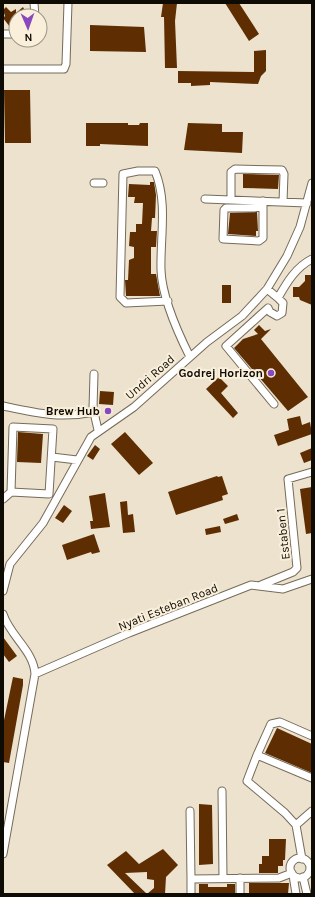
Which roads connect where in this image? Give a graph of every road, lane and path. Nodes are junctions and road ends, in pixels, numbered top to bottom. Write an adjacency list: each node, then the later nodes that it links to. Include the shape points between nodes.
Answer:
1 (68, 3): 2 (street, via 64,69)
2 (3, 70)
3 (94, 183): 4 (street)
4 (103, 183)
5 (312, 183): 10 (street, Undri Road)
6 (205, 199): 7 (street)
7 (231, 200): 8 (street, via 231,172 282,170); 9 (street)
8 (283, 202): 9 (street); 10 (street)
9 (263, 203): 9 (street, via 254,208 226,208 223,239 259,241 263,238)
10 (307, 203): 12 (street, Undri Road, via 287,256)
11 (312, 259): 13 (street, via 297,270)
12 (267, 289): 13 (street); 14 (street, Undri Road)
13 (278, 298): 16 (street, via 283,303 282,313 277,316)
14 (256, 299): 16 (street); 17 (street, Undri Road, via 242,316)
15 (168, 301): 15 (street, via 161,272 161,186 155,171 124,174 120,297 126,303); 17 (street, via 177,332)
16 (268, 308): 19 (street, via 226,346)
17 (190, 357): 22 (street, Undri Road, via 134,406)
18 (94, 374): 21 (street)
19 (274, 404)
20 (3, 406): 21 (street, via 47,415 73,416)
21 (94, 412): 22 (street)
22 (98, 430): 24 (street, Undri Road)
23 (52, 457): 24 (street); 26 (street, via 49,494); 26 (street, via 53,429 13,427)
24 (77, 460): 28 (street, Undri Road, via 43,523)
25 (312, 472): 30 (street, Estaben 1, via 288,479 298,568)
26 (11, 492): 27 (street)
27 (3, 499)
28 (6, 564): 31 (street, Undri Road)
29 (312, 579): 30 (street, Nyati Esteban Road, via 283,589)
30 (259, 586): 33 (street, Nyati Esteban Road, via 251,585 129,633)
31 (3, 591)
32 (3, 614): 33 (street, via 33,661)
33 (35, 674): 41 (street)
34 (312, 736): 35 (street, via 280,722 271,724)
35 (257, 755): 36 (street); 40 (street, via 248,781)
36 (312, 778)
37 (222, 791): 46 (street)
38 (190, 811): 48 (street)
39 (312, 812): 40 (street)
40 (296, 825): 42 (street)
41 (3, 854)
42 (302, 859): 43 (street, via 307,862); 44 (street, via 296,859 291,864)
43 (311, 871): 45 (street)
44 (292, 874): 45 (street, via 298,878); 47 (street, via 279,878); 51 (street)
45 (303, 877): 52 (street)
46 (223, 878): 47 (street); 48 (street)
47 (240, 878): 50 (street)
48 (191, 879): 49 (street)
49 (191, 894)
50 (240, 894)
51 (296, 894)
52 (307, 894)

